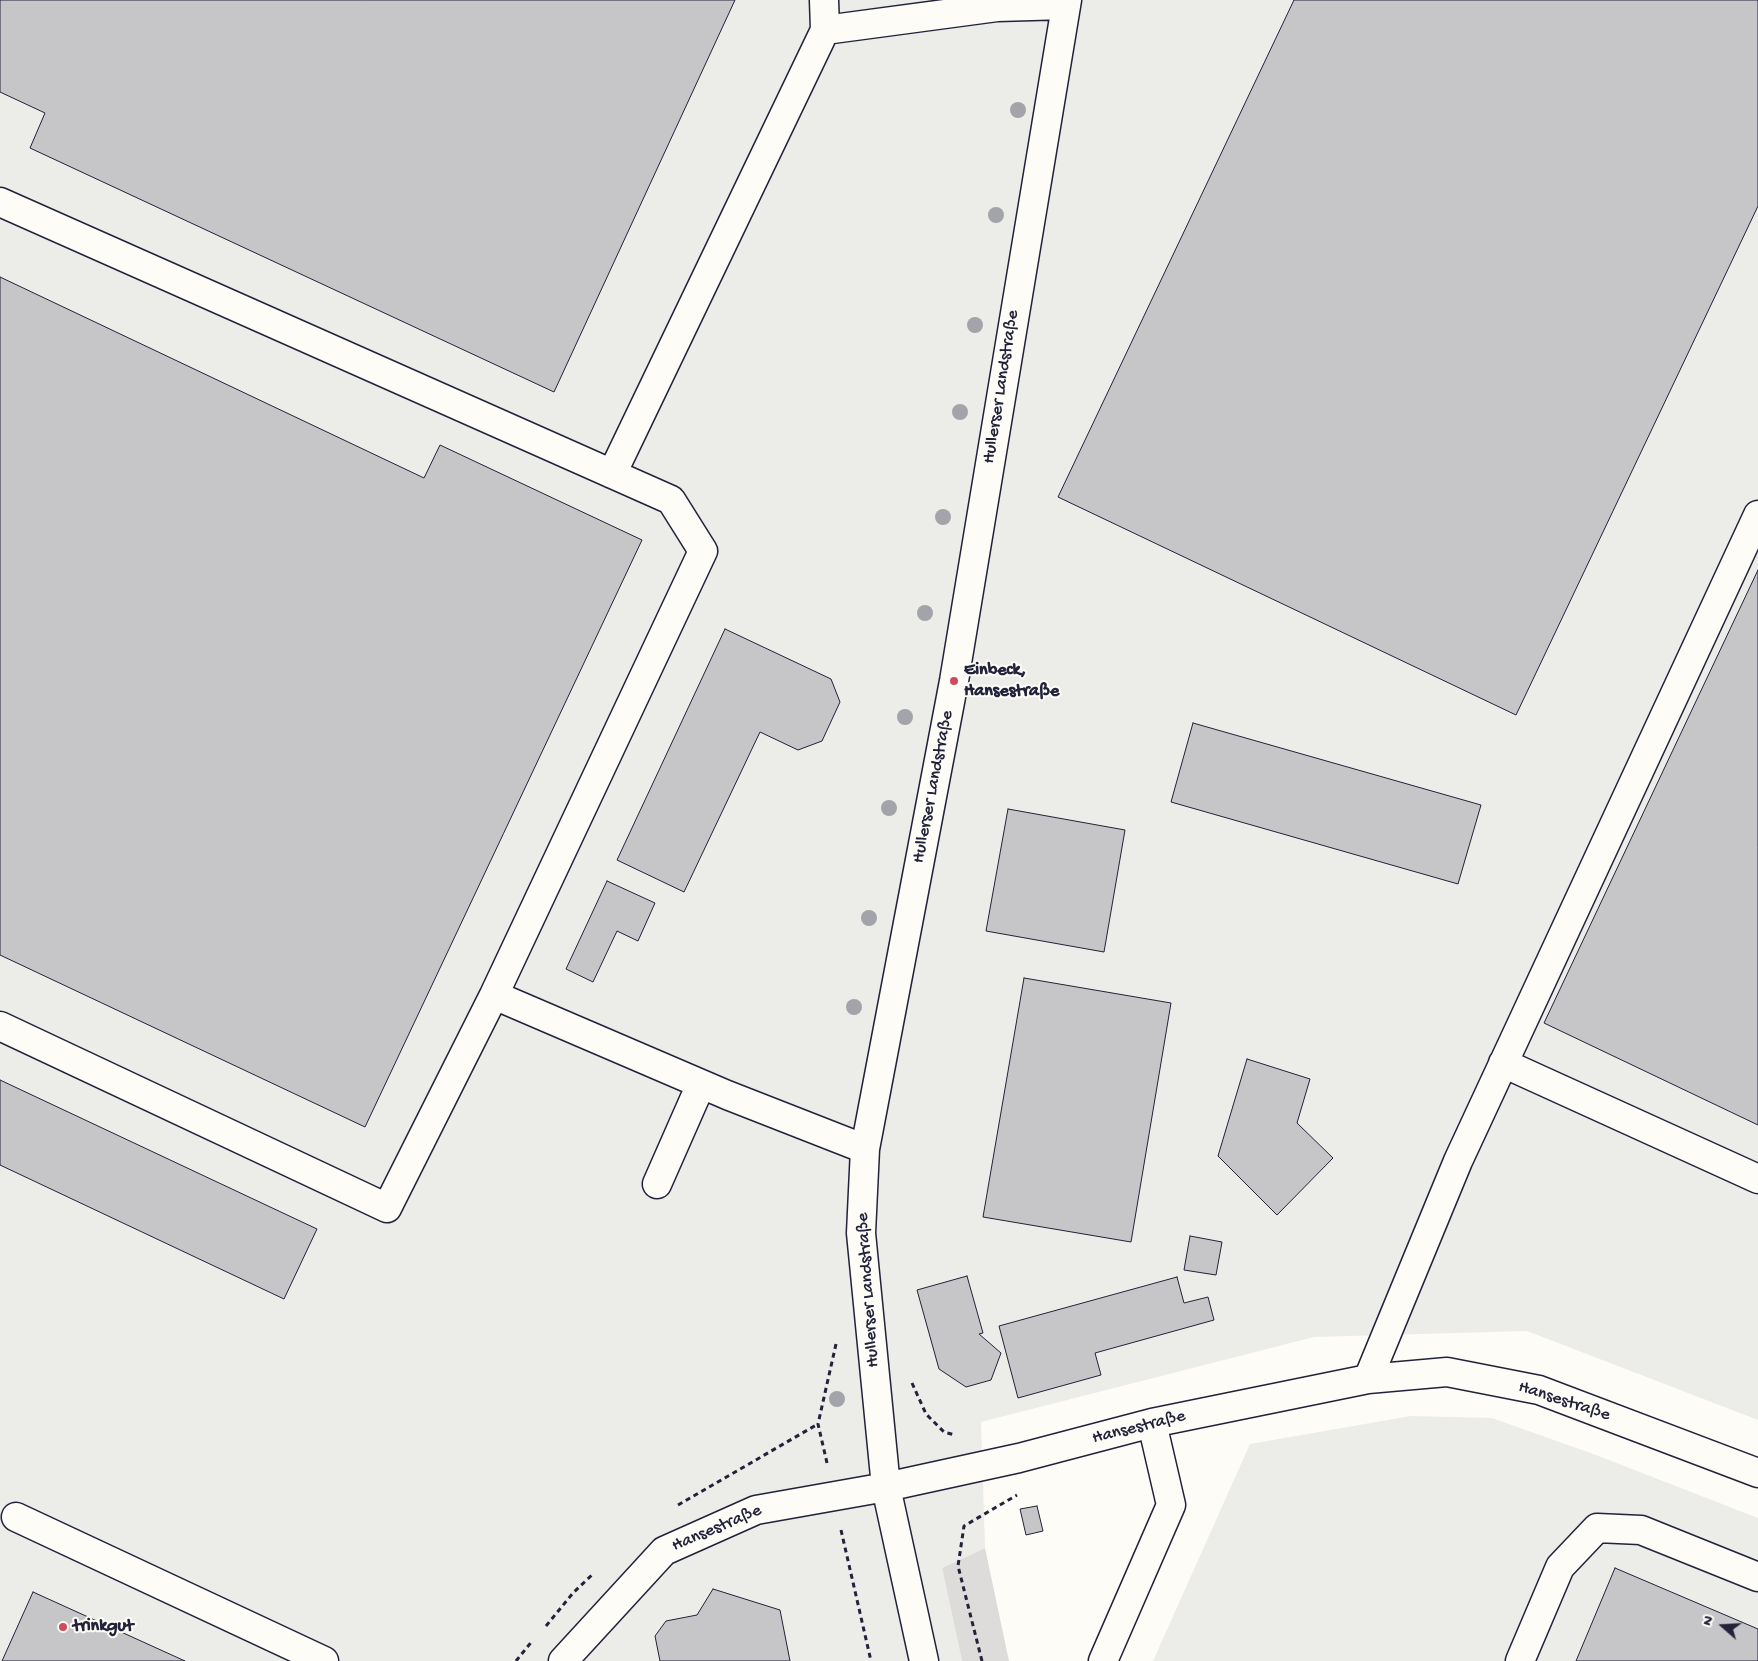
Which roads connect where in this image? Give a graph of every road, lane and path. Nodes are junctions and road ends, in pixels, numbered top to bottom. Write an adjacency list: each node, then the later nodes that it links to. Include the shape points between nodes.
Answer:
1 (824, 0): 3 (street)
2 (1067, 2): 3 (street, via 997,7); 11 (street, Hullerser Landstraße, via 954,681)
3 (825, 30): 5 (street)
4 (0, 202): 5 (street)
5 (612, 474): 7 (street, via 671,500 703,551)
6 (1758, 515): 9 (street)
7 (494, 995): 8 (street, via 387,1208); 10 (street)
8 (0, 1026)
9 (1503, 1063): 12 (street); 14 (street, via 1458,1161)
10 (701, 1084): 11 (street); 13 (street)
11 (865, 1149): 18 (street, Hullerser Landstraße, via 861,1233)
12 (1758, 1179)
13 (657, 1184)
14 (1368, 1379): 15 (street, Hansestraße); 17 (street, Hansestraße, via 1447,1372 1538,1390)
15 (1152, 1423): 16 (street, Hansestraße); 25 (street, via 1171,1505)
16 (1019, 1458): 18 (street, Hansestraße); 24 (path, via 1022,1492 964,1526 958,1566)
17 (1758, 1473)
18 (886, 1487): 22 (street, Hansestraße, via 756,1510 664,1551); 23 (street, Hullerser Landstraße)
19 (16, 1517): 21 (street)
20 (1758, 1577): 26 (street, via 1642,1530 1597,1528 1560,1567)
21 (324, 1661)
22 (562, 1661)
23 (924, 1661)
24 (982, 1661)
25 (1103, 1661)
26 (1520, 1661)

